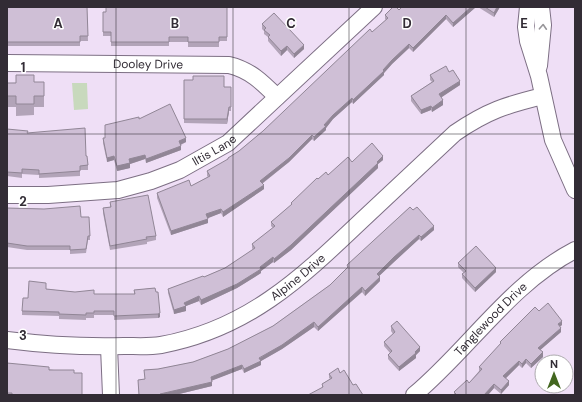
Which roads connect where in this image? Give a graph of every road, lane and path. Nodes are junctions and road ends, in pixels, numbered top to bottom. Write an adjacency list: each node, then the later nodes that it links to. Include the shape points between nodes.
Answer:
1 (374, 7): 7 (street, Iltis Lane)
2 (528, 7): 5 (street, via 526,34)
3 (541, 7): 5 (street, one-way to 3, via 543,25)
4 (7, 63): 7 (street, Dooley Drive, via 230,64 252,74)
5 (539, 76): 6 (street)
6 (543, 96): 8 (street, via 553,140); 12 (street, Alpine Drive, via 502,106 477,118 455,133 314,266 253,311 192,338 159,346)
7 (277, 97): 9 (street, Iltis Lane, via 228,143 180,170 158,178 118,190)
8 (575, 190)
9 (7, 195)
10 (575, 250): 14 (street, Tanglewood Drive, via 529,283)
11 (7, 340): 12 (street, Alpine Drive, via 66,347)
12 (109, 347): 13 (street)
13 (111, 395)
14 (414, 395)

